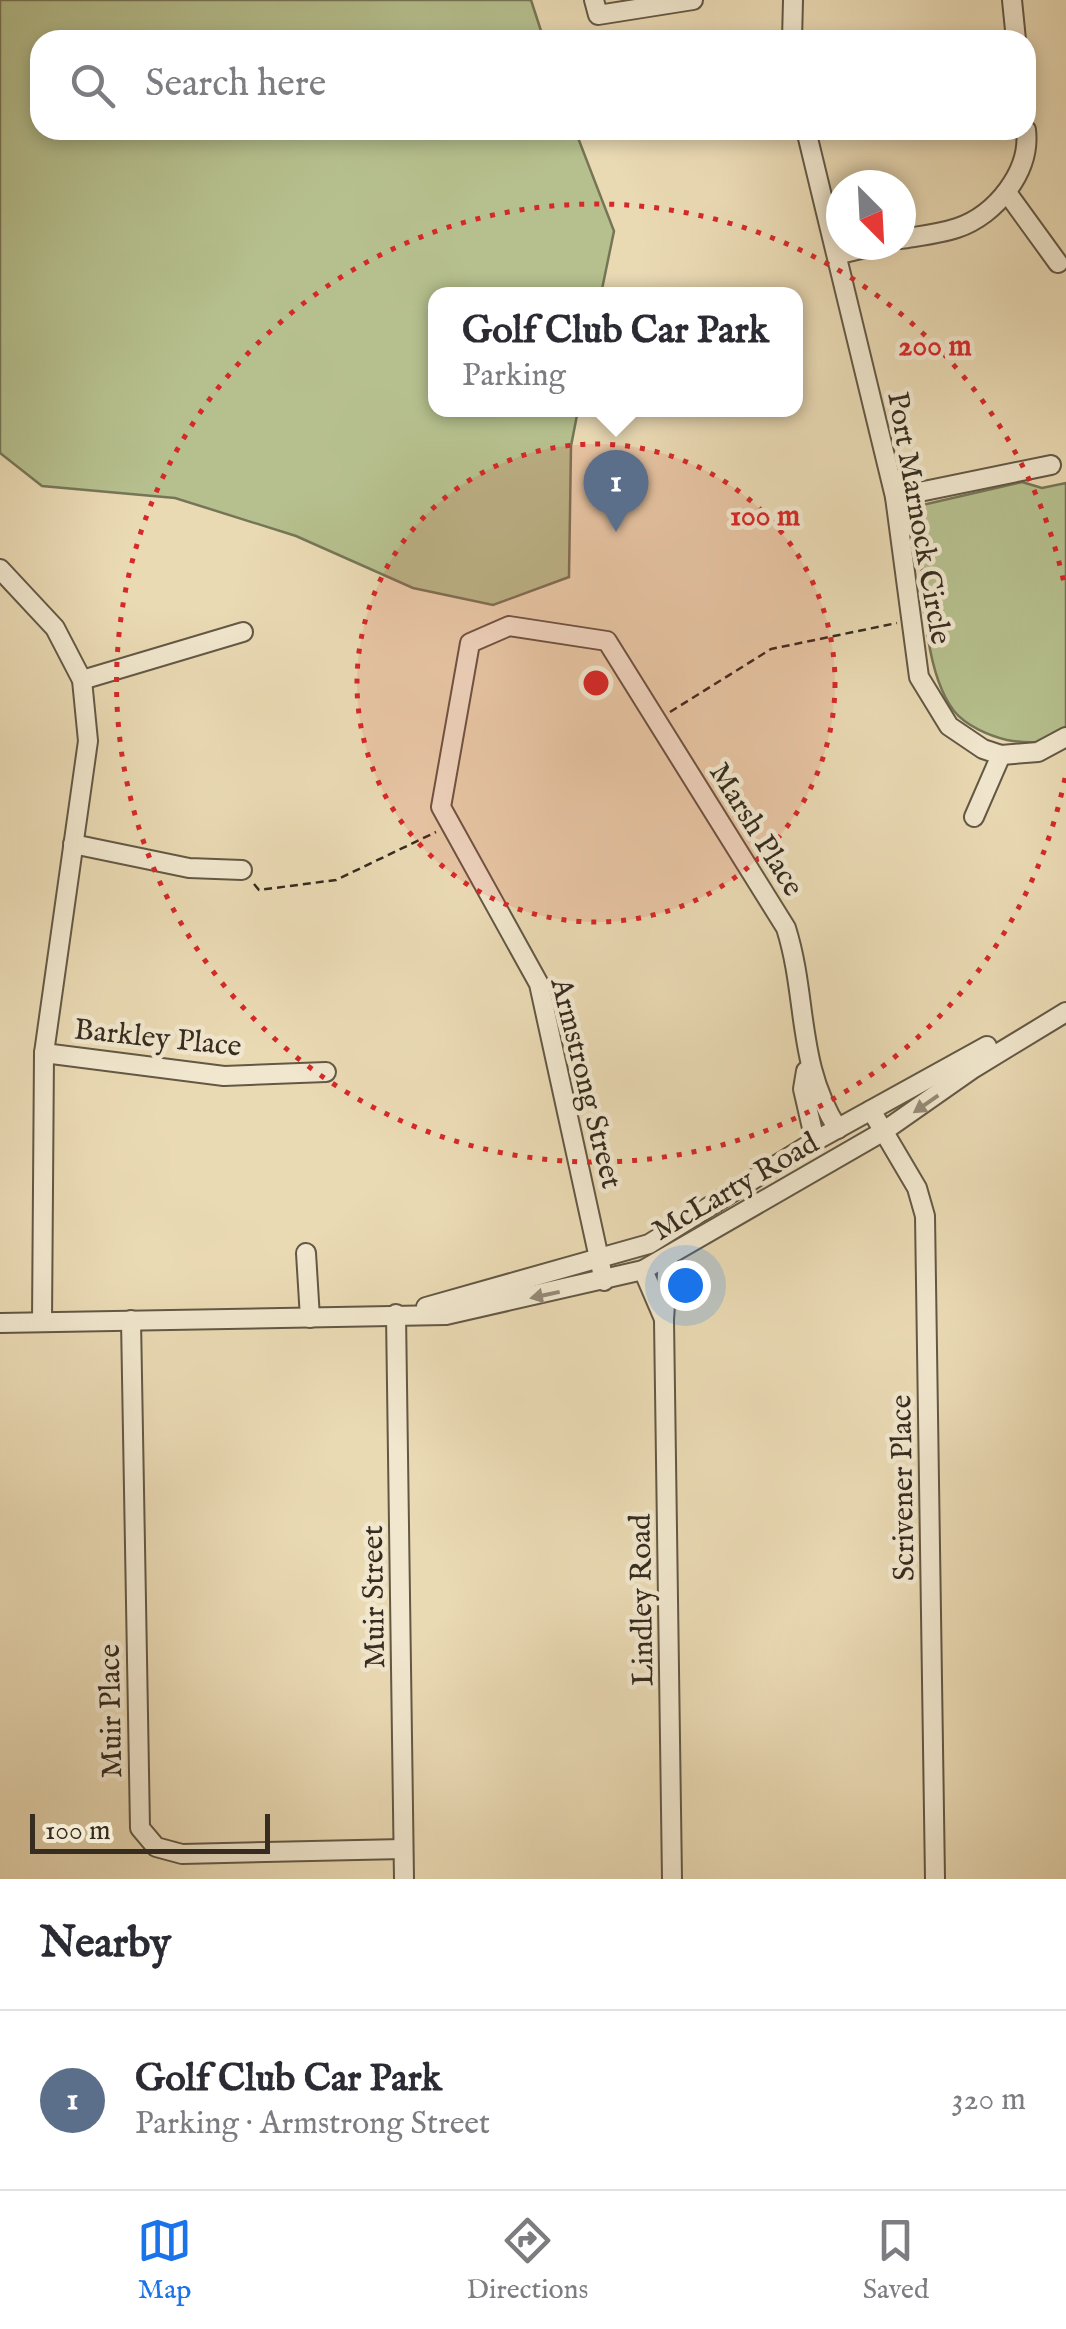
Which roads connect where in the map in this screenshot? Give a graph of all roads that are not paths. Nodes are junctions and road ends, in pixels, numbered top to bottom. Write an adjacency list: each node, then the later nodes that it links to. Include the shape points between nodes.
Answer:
1 (594, 0): 2 (street, via 598,15)
2 (693, 0)
3 (793, 0): 5 (street)
4 (1012, 0): 6 (street)
5 (792, 30)
6 (1015, 30)
7 (809, 140): 10 (street, Port Marnock Circle)
8 (1027, 140): 9 (street)
9 (1008, 194): 11 (street, via 960,228); 13 (street)
10 (826, 203)
11 (916, 237)
12 (841, 260): 15 (street, Port Marnock Circle)
13 (1058, 264)
14 (1051, 465): 15 (street)
15 (895, 497): 21 (street, Port Marnock Circle, via 918,678 949,726)
16 (0, 569): 19 (street, via 55,628)
17 (244, 632): 19 (street)
18 (607, 641): 31 (street, Marsh Place, via 786,928 797,962 808,1065 803,1090); 35 (street, Armstrong Street, via 510,626 470,643 441,807 539,984)
19 (82, 680): 23 (street, via 88,741)
20 (1066, 738): 21 (street, via 1038,752)
21 (1001, 755): 22 (street)
22 (974, 817)
23 (73, 844): 24 (street, via 189,868); 27 (street)
24 (242, 870)
25 (1066, 999): 29 (street, McLarty Road)
26 (1066, 1012): 30 (street, McLarty Road, one-way to 30)
27 (44, 1052): 28 (street, Barkley Place, via 224,1076); 42 (street)
28 (326, 1072)
29 (871, 1110): 30 (street, Scrivener Place); 31 (street, McLarty Road)
30 (884, 1131): 32 (street, McLarty Road); 47 (street, Scrivener Place, via 925,1216)
31 (826, 1135): 32 (street, Marsh Place); 33 (street, McLarty Road)
32 (838, 1158): 36 (street, McLarty Road)
33 (649, 1244): 35 (street, McLarty Road); 36 (street)
34 (306, 1253): 39 (street)
35 (600, 1260): 37 (street, Armstrong Street); 38 (street, McLarty Road)
36 (656, 1264): 37 (street, McLarty Road); 41 (street, Lindley Road); 41 (street, Lindley Road)
37 (604, 1281): 38 (street, McLarty Road, one-way to 38, via 446,1314)
38 (396, 1314): 39 (street, McLarty Road); 44 (street, Muir Street)
39 (310, 1318): 40 (street, McLarty Road)
40 (131, 1320): 42 (street, McLarty Road); 44 (street, Muir Place, via 140,1828 156,1847 182,1854)
41 (664, 1320): 46 (street, Lindley Road)
42 (42, 1322): 43 (street, McLarty Road)
43 (0, 1323)
44 (403, 1849): 45 (street, Muir Street)
45 (404, 1879)
46 (672, 1879)
47 (934, 1879)

